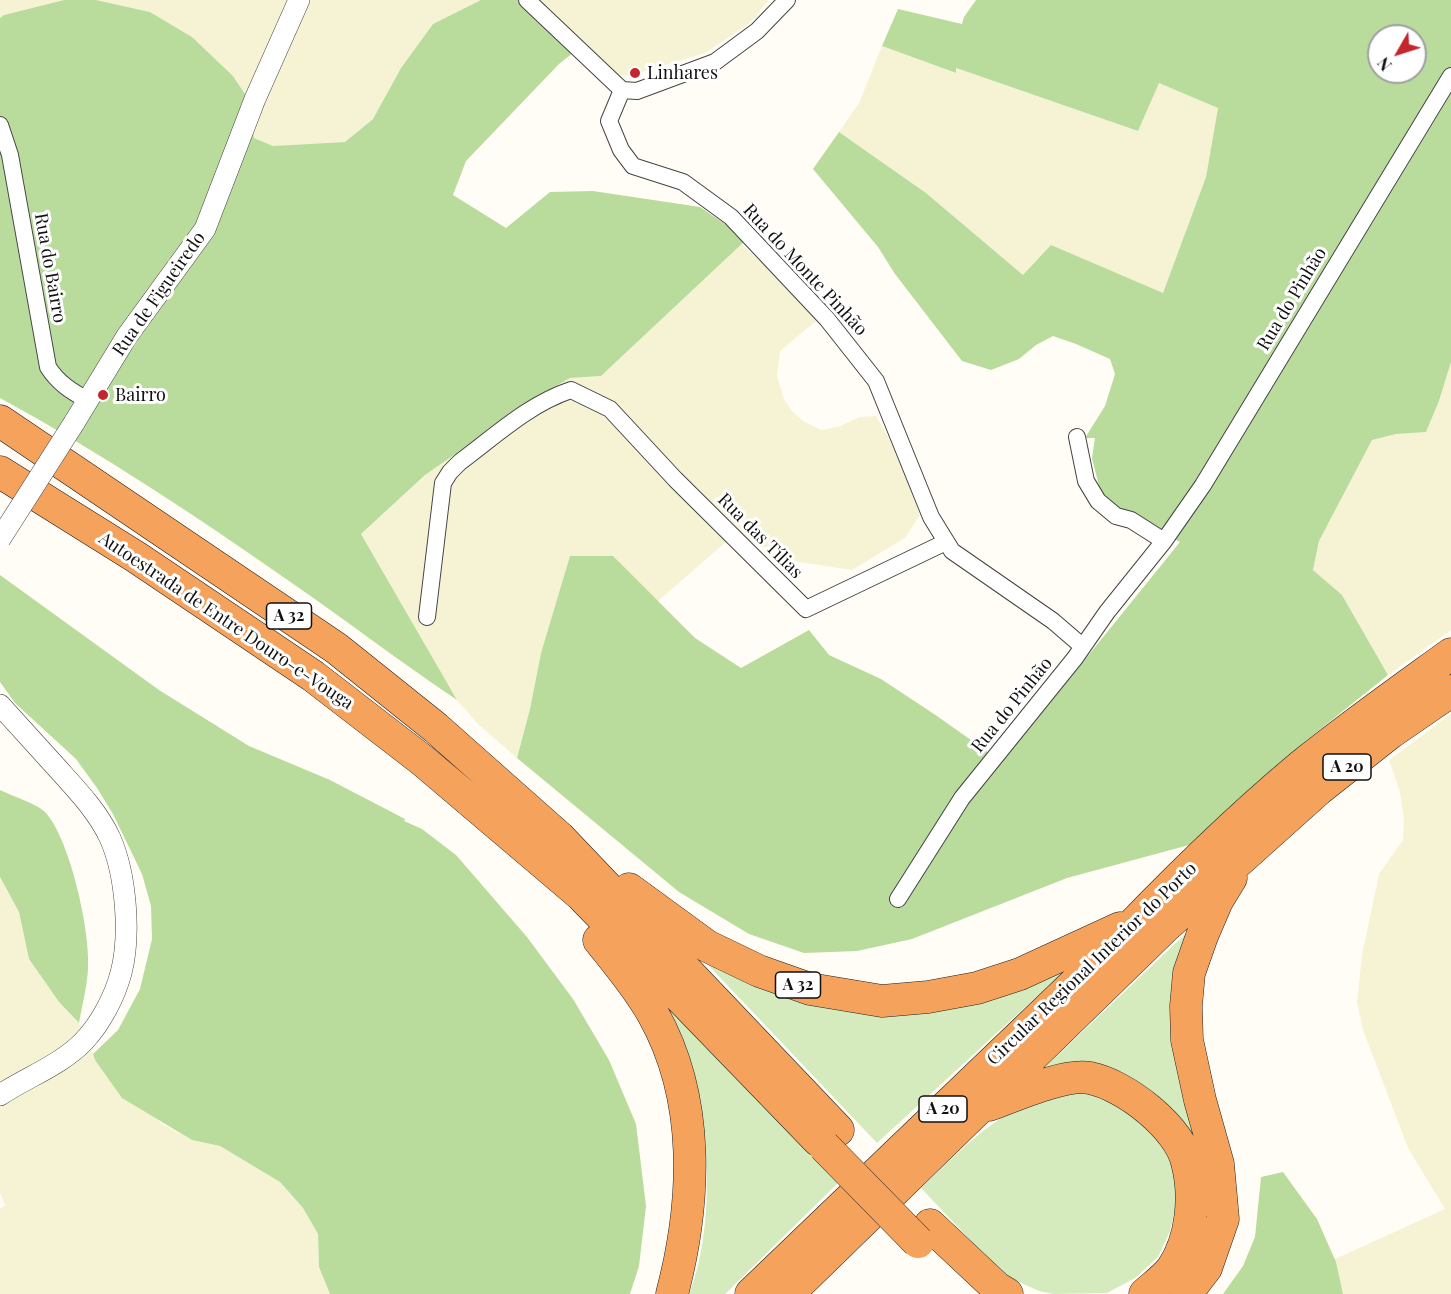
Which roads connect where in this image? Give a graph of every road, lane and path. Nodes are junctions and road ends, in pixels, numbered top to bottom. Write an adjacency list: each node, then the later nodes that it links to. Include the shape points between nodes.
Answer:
1 (299, 0): 7 (street, Rua de Figueiredo, via 255,99 205,229 127,336)
2 (527, 0): 5 (street)
3 (787, 0): 5 (street, via 757,31 715,62 637,90)
4 (1451, 76): 12 (street, Rua do Pinhão, via 1203,485)
5 (622, 90): 13 (street, Rua do Monte Pinhão, via 609,122 633,166 683,182 731,217 827,319 876,381 931,518)
6 (0, 125): 7 (street, Rua do Bairro, via 10,154 48,367 64,387)
7 (87, 400): 11 (street, Rua de Figueiredo, bridge)
8 (0, 421): 19 (highway, Autoestrada de Entre Douro-e-Vouga / A 32, via 336,648 436,728)
9 (1077, 437): 12 (street, via 1086,481 1098,501 1116,516 1131,520)
10 (0, 472): 21 (highway, Autoestrada de Entre Douro-e-Vouga / A 32, via 136,556 313,676 422,760)
11 (0, 539)
12 (1164, 541): 15 (street, Rua do Pinhão)
13 (946, 542): 14 (street, Rua das Tílias, via 806,609 610,409 571,390 534,407 460,462 443,483); 15 (street, Rua do Monte Pinhão, via 952,551)
14 (427, 617)
15 (1083, 646): 22 (street, Rua do Pinhão, via 962,798)
16 (1451, 654): 20 (highway, Circular Regional Interior do Porto / A 20, via 1300,767)
17 (1451, 691): 20 (highway, Circular Regional Interior do Porto / A 20, via 1319,789)
18 (0, 705): 24 (street, via 84,798 110,837 120,869 126,930 121,973 108,1006 84,1041 48,1068)
19 (559, 837): 23 (highway, A 32, via 706,946 810,989 882,1001 977,988 1020,974); 26 (highway, A 32)
20 (1239, 841): 23 (highway, Circular Regional Interior do Porto / A 20); 25 (highway, Circular Regional Interior do Porto / A 20, via 1166,926); 34 (highway, via 1189,973 1187,1040 1218,1164 1223,1219 1206,1269)
21 (528, 850): 26 (highway, A 32, via 581,895); 28 (highway, A 32, via 635,985 669,1049 682,1091 691,1171 684,1241)
22 (898, 898)
23 (1135, 922): 29 (highway, Circular Regional Interior do Porto / A 20)
24 (0, 1095)
25 (977, 1110): 30 (highway, Circular Regional Interior do Porto / A 20); 33 (highway, via 1054,1081 1089,1078 1120,1090 1152,1110 1187,1160 1192,1196 1188,1233 1172,1269)
26 (831, 1138): 27 (highway, A 32)
27 (924, 1234): 31 (highway, A 32); 32 (highway, A 32)
28 (672, 1294)
29 (751, 1294)
30 (788, 1294)
31 (973, 1294)
32 (1007, 1294)
33 (1145, 1294)
34 (1186, 1294)

